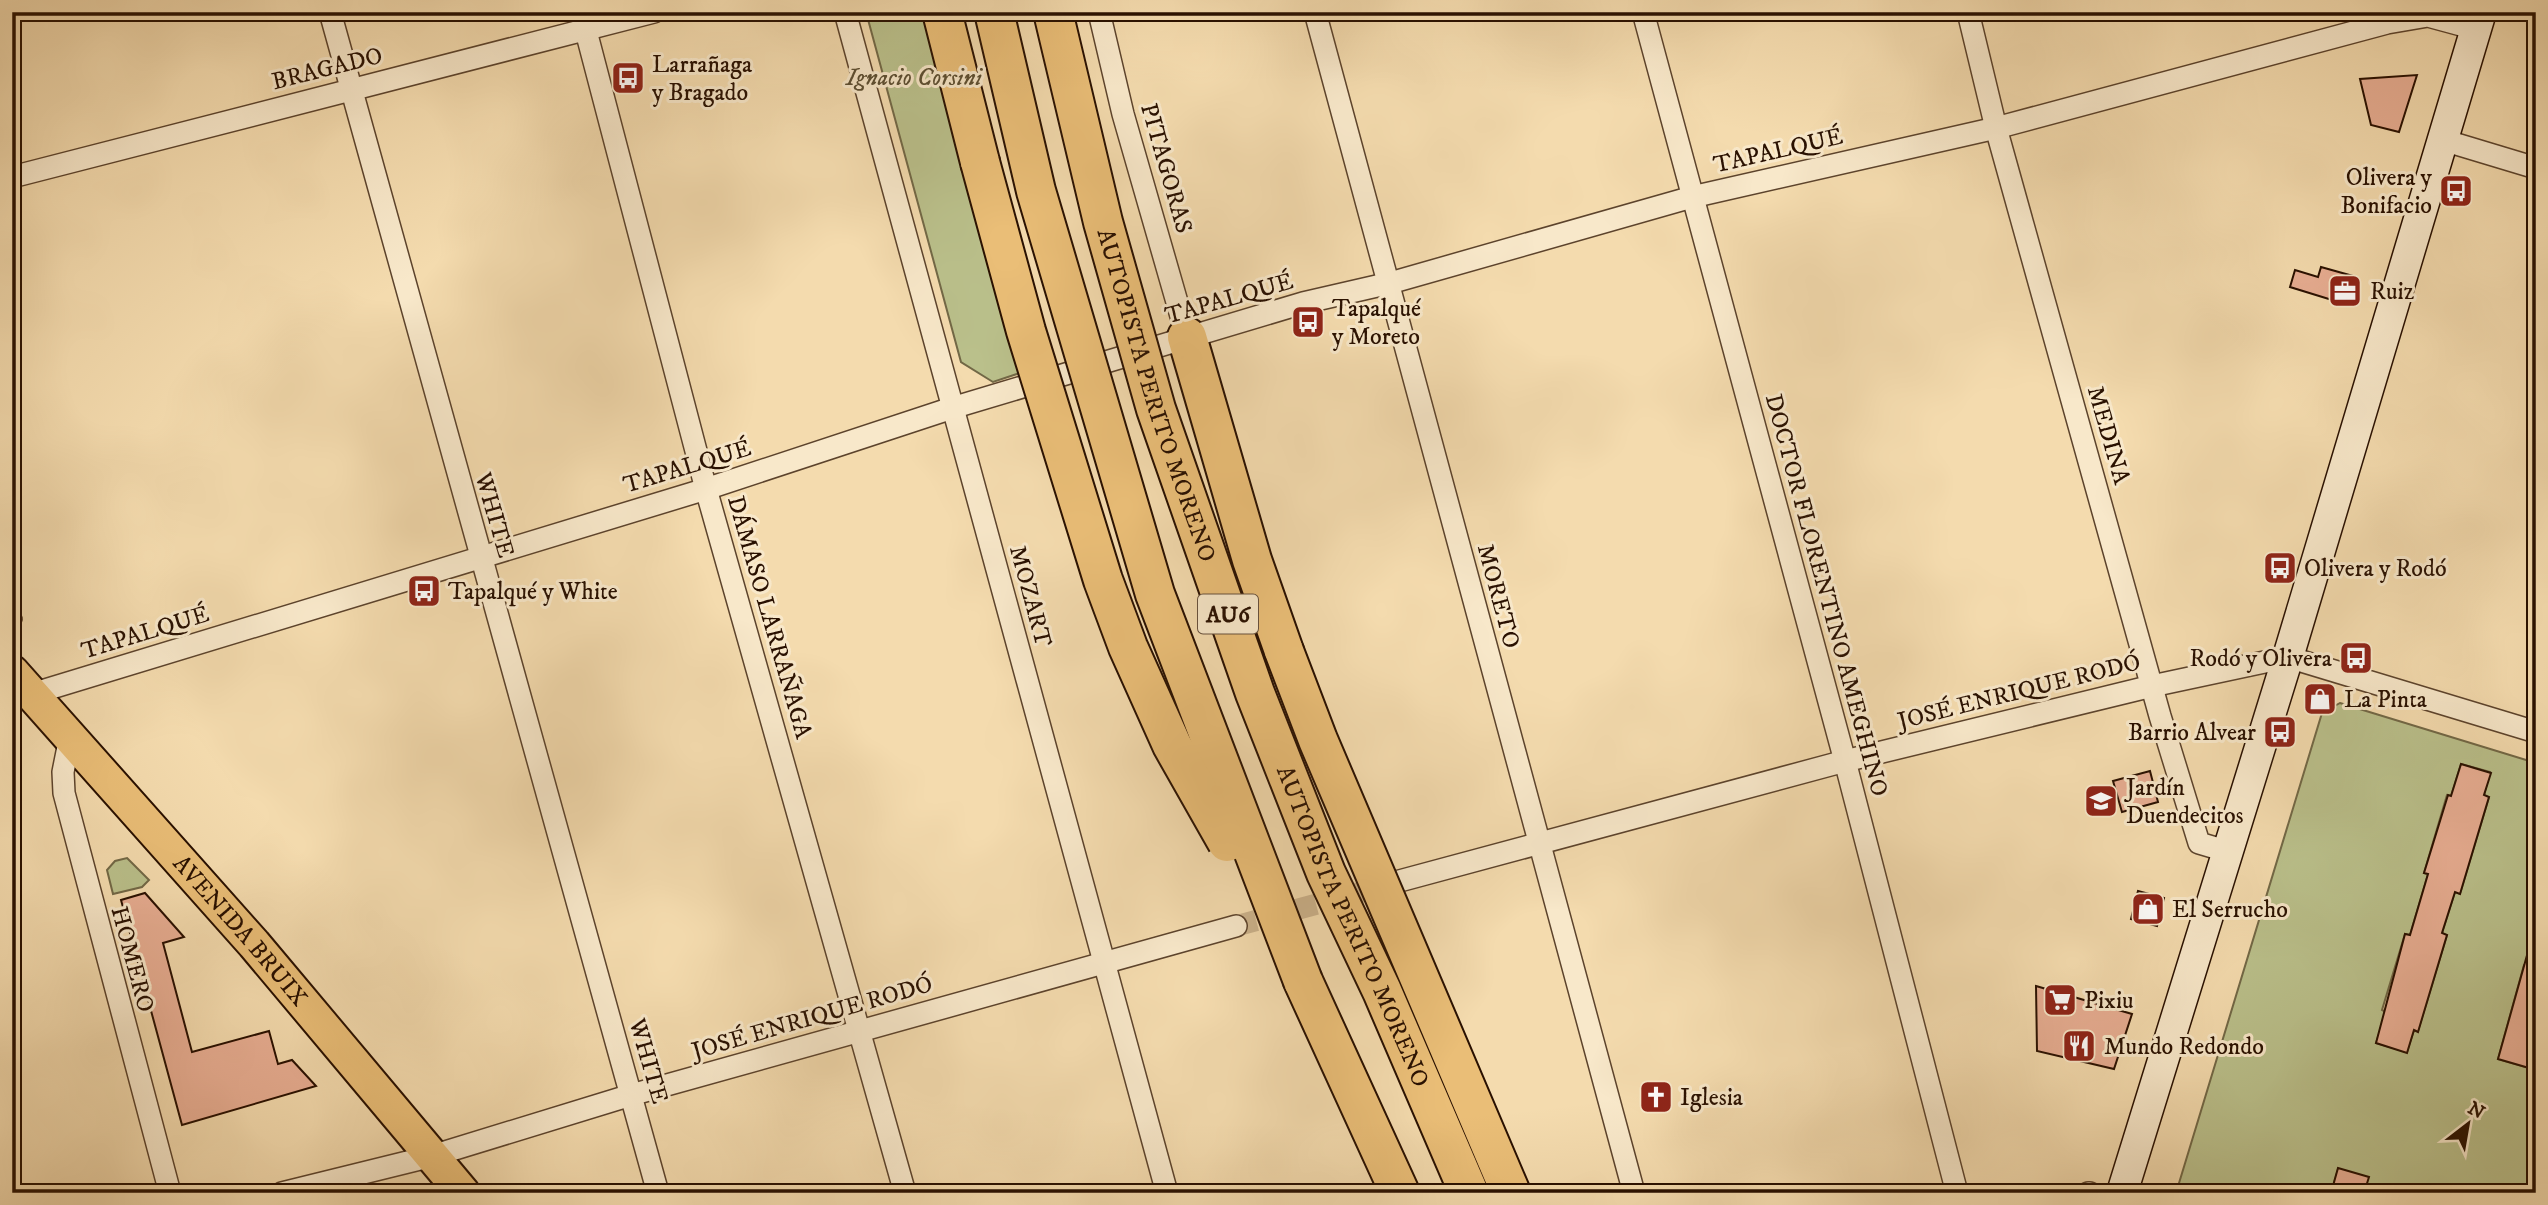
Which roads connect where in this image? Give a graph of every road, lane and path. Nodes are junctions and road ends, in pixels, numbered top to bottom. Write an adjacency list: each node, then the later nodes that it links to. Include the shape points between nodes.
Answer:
1 (330, 12): 13 (street, WHITE)
2 (654, 12): 11 (street, BRAGADO)
3 (845, 12): 21 (street, MOZART)
4 (942, 12): 35 (highway, bridge, via 1041,382 1103,580 1172,745)
5 (994, 12): 35 (highway, AU6, bridge, via 1036,191 1155,594)
6 (1053, 12): 46 (highway, AUTOPISTA PERITO MORENO / AU6, bridge, via 1103,222 1156,409 1255,693 1326,873)
7 (1099, 12): 20 (street, PITAGORAS)
8 (1315, 12): 19 (street, MORETO)
9 (1643, 12): 18 (street, DOCTOR FLORENTINO AMEGHINO)
10 (1968, 12): 14 (street, MEDINA)
11 (584, 21): 13 (street, BRAGADO); 22 (street, DÁMASO LARRAÑAGA)
12 (2478, 21): 14 (street, TAPALQUÉ, via 2428,16 2386,23); 15 (main road)
13 (350, 89): 17 (street, BRAGADO); 23 (street, WHITE)
14 (1996, 128): 18 (street, TAPALQUÉ); 25 (street, MEDINA)
15 (2443, 140): 16 (street); 24 (main road)
16 (2536, 168)
17 (12, 177)
18 (1692, 197): 19 (street, TAPALQUÉ); 29 (street, DOCTOR FLORENTINO AMEGHINO)
19 (1390, 283): 20 (street, TAPALQUÉ); 30 (street, MORETO)
20 (1187, 337): 21 (street, TAPALQUÉ); 47 (highway, bridge, via 1252,560 1284,651)
21 (952, 408): 22 (street, TAPALQUÉ); 34 (street, MOZART)
22 (706, 489): 23 (street, TAPALQUÉ); 36 (street, DÁMASO LARRAÑAGA)
23 (480, 557): 26 (street, TAPALQUÉ); 37 (street, WHITE)
24 (2288, 657): 25 (street, JOSÉ ENRIQUE RODÓ); 27 (street, JOSÉ ENRIQUE RODÓ); 31 (main road)
25 (2152, 686): 29 (street, JOSÉ ENRIQUE RODÓ); 31 (street, MEDINA, via 2199,843)
26 (19, 688): 28 (main road, AVENIDA BRUIX)
27 (2536, 732)
28 (70, 737): 38 (main road, AVENIDA BRUIX, via 254,944); 39 (street, HOMERO, via 64,793)
29 (1845, 761): 30 (street, JOSÉ ENRIQUE RODÓ); 49 (street, DOCTOR FLORENTINO AMEGHINO)
30 (1537, 844): 32 (street, JOSÉ ENRIQUE RODÓ); 48 (street, MORETO)
31 (2226, 851): 50 (main road)
32 (1392, 883)
33 (1236, 926): 34 (street, JOSÉ ENRIQUE RODÓ)
34 (1104, 962): 36 (street, JOSÉ ENRIQUE RODÓ); 44 (street, MOZART)
35 (1303, 981): 45 (highway, AU6)
36 (860, 1031): 37 (street, JOSÉ ENRIQUE RODÓ); 43 (street, DÁMASO LARRAÑAGA)
37 (631, 1095): 38 (street, JOSÉ ENRIQUE RODÓ); 42 (street, WHITE)
38 (432, 1156): 40 (street, JOSÉ ENRIQUE RODÓ); 41 (main road, AVENIDA BRUIX)
39 (170, 1193)
40 (282, 1193)
41 (463, 1193)
42 (659, 1193)
43 (905, 1193)
44 (1167, 1193)
45 (1400, 1193)
46 (1469, 1193)
47 (1511, 1193)
48 (1634, 1193)
49 (1957, 1193)
50 (2122, 1193)

